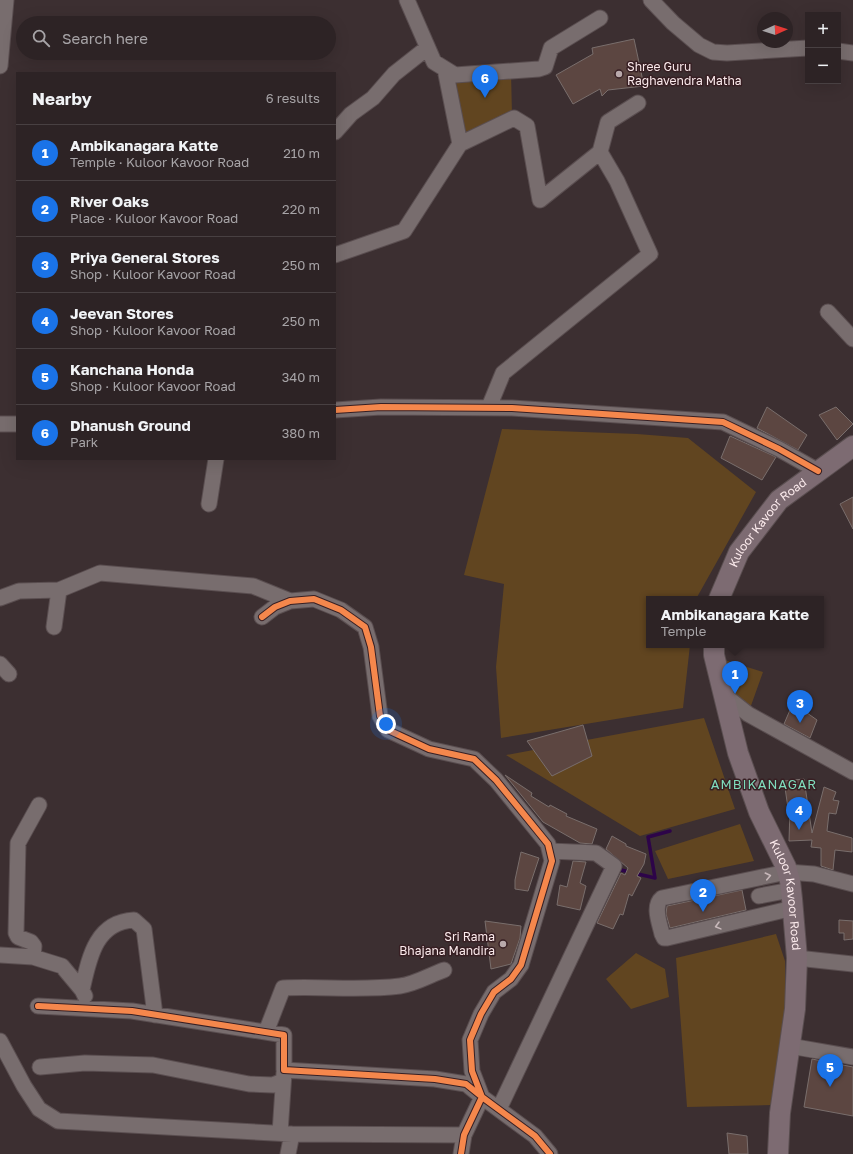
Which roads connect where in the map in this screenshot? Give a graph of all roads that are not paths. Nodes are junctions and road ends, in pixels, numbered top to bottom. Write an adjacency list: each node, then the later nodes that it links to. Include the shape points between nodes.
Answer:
1 (6, 0): 9 (street)
2 (407, 0): 5 (street)
3 (651, 0): 6 (street, via 699,45 713,52)
4 (600, 18): 10 (street, via 551,48 545,67 539,70 467,76 455,75)
5 (427, 48): 10 (street, via 434,62); 12 (street, via 394,74 373,98 351,114)
6 (805, 48)
7 (841, 51): 8 (street)
8 (853, 53)
9 (0, 66)
10 (445, 69): 13 (street)
11 (638, 103): 14 (street, via 608,122)
12 (336, 131)
13 (460, 144): 14 (street, via 514,118 527,126 540,200); 15 (street, via 404,231)
14 (600, 152): 18 (street, via 617,181 650,254 503,373)
15 (336, 255)
16 (828, 312): 17 (street)
17 (853, 339)
18 (489, 407): 19 (street, via 381,406); 24 (street, via 723,422 779,448)
19 (336, 410)
20 (0, 424): 21 (street)
21 (16, 424)
22 (853, 446): 24 (main road, Kuloor Kavoor Road)
23 (216, 460): 25 (street)
24 (818, 471): 27 (main road, Kuloor Kavoor Road, via 779,500 739,552)
25 (209, 504)
26 (59, 590): 28 (street, via 19,592); 29 (street, via 100,573 252,586); 31 (street)
27 (720, 596)
28 (0, 598)
29 (290, 601): 30 (street, via 275,607); 36 (street, via 314,599 341,610 365,627 371,647 380,716 388,730 429,749 474,759 496,780 548,844)
30 (262, 617)
31 (54, 627)
32 (714, 648): 33 (main road, Kuloor Kavoor Road)
33 (723, 694): 34 (street, via 748,714); 38 (main road, Kuloor Kavoor Road, via 738,753 759,812 778,849)
34 (853, 772)
35 (39, 805): 41 (street, via 18,843 16,869 16,933 18,937 31,942 34,946)
36 (550, 850): 56 (street, via 552,861 521,965 511,979 494,992 470,1040 472,1071); 57 (street, via 596,853 614,866)
37 (853, 884): 38 (street, via 814,874)
38 (791, 890): 38 (street, one-way to 38, via 667,938 662,934 657,908 662,898); 39 (street); 42 (main road, Kuloor Kavoor Road)
39 (759, 896)
40 (0, 955): 41 (street)
41 (33, 957): 45 (street, via 62,966)
42 (797, 958): 43 (street); 51 (main road, Kuloor Kavoor Road, via 795,1010)
43 (853, 964)
44 (444, 970): 49 (street, via 402,986 283,988)
45 (82, 990): 47 (street); 48 (street, via 90,954 98,939 121,920 134,920 144,929)
46 (38, 1006): 47 (street)
47 (91, 1009): 48 (street)
48 (155, 1014): 49 (street)
49 (266, 1032): 55 (street, via 284,1035)
50 (0, 1041): 53 (street)
51 (790, 1046): 52 (street); 63 (main road, Kuloor Kavoor Road, via 780,1113)
52 (853, 1058)
53 (4, 1059): 58 (street, via 39,1109 58,1121)
54 (40, 1067): 55 (street, via 85,1063 153,1065 249,1084 274,1085)
55 (283, 1076): 56 (street, via 435,1079 466,1084); 58 (street)
56 (482, 1097): 57 (street); 59 (street)
57 (499, 1109): 62 (street, via 534,1136)
58 (286, 1133): 59 (street); 60 (street)
59 (464, 1135): 61 (street)
60 (288, 1154)
61 (461, 1154)
62 (550, 1154)
63 (778, 1154)

